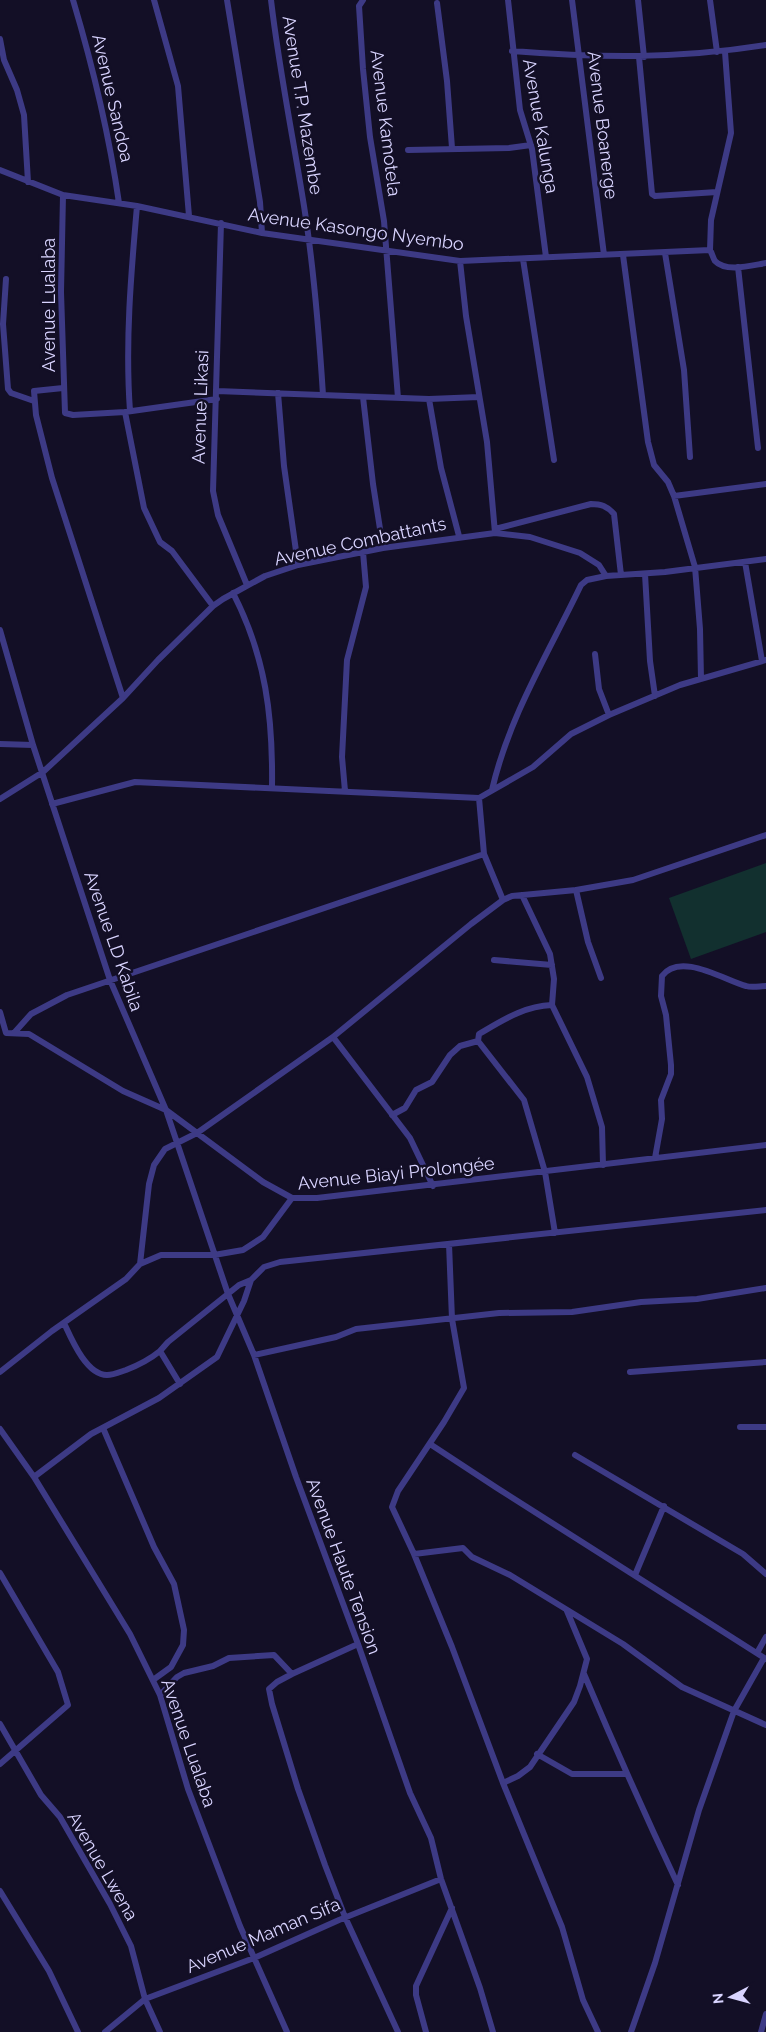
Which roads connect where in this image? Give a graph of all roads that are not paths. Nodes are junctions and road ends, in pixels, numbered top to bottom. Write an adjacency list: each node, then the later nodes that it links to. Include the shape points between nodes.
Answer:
1 (73, 0): 25 (street, Avenue Sandoa, via 94,67)
2 (154, 0): 27 (street, via 178,86)
3 (227, 0): 29 (street, via 260,202)
4 (271, 0): 30 (street, Avenue T.P. Mazembe)
5 (363, 0): 31 (street, Avenue Kamotela, via 360,6 363,69)
6 (508, 0): 13 (street, Avenue Kalunga)
7 (572, 0): 16 (street, Avenue Boanerge)
8 (638, 0): 17 (street)
9 (710, 0): 14 (street)
10 (437, 3): 19 (street)
11 (0, 39): 22 (street, via 4,60 24,115)
12 (766, 45): 15 (street)
13 (512, 51): 16 (street); 18 (street, Avenue Kalunga, via 521,119)
14 (717, 52): 15 (street); 17 (street)
15 (725, 52): 23 (street, via 731,133)
16 (580, 56): 17 (street); 34 (street, Avenue Boanerge)
17 (641, 57): 23 (street, via 652,194)
18 (531, 145): 19 (street); 36 (street, Avenue Kalunga)
19 (452, 148): 20 (street)
20 (408, 150)
21 (0, 170): 22 (street, Avenue Kasongo Nyembo)
22 (28, 182): 24 (street, Avenue Kasongo Nyembo)
23 (717, 192): 32 (street, via 711,220)
24 (63, 194): 25 (street, Avenue Kasongo Nyembo); 42 (street, Avenue Lualaba)
25 (119, 203): 26 (street, Avenue Kasongo Nyembo)
26 (137, 206): 27 (street, Avenue Kasongo Nyembo); 52 (street)
27 (189, 216): 28 (street, Avenue Kasongo Nyembo)
28 (221, 224): 29 (street, Avenue Kasongo Nyembo); 43 (street, Avenue Likasi)
29 (262, 233): 30 (street, Avenue Kasongo Nyembo)
30 (308, 240): 31 (street, Avenue Kasongo Nyembo); 45 (street, Avenue T.P. Mazembe, via 317,305)
31 (386, 250): 38 (street, Avenue Kasongo Nyembo); 48 (street, Avenue Kamotela)
32 (710, 250): 33 (street, Avenue Kasongo Nyembo); 40 (street, via 715,261)
33 (665, 253): 35 (street, Avenue Kasongo Nyembo); 54 (street, via 684,370)
34 (604, 254): 35 (street, Avenue Kasongo Nyembo); 36 (street, Avenue Kasongo Nyembo)
35 (623, 256): 57 (street, via 648,442 654,465 668,482)
36 (546, 257): 37 (street, Avenue Kasongo Nyembo)
37 (524, 259): 38 (street, Avenue Kasongo Nyembo); 55 (street)
38 (460, 261): 47 (street)
39 (766, 263): 40 (street)
40 (738, 267): 53 (street)
41 (6, 279): 51 (street, via 3,324 6,380 11,393)
42 (63, 388): 51 (street, via 36,390); 52 (street, Avenue Lualaba, via 66,414)
43 (217, 391): 44 (street); 49 (street, Avenue Likasi)
44 (278, 394): 45 (street); 64 (street)
45 (323, 395): 46 (street)
46 (363, 396): 48 (street); 60 (street, via 372,484)
47 (479, 397): 50 (street); 58 (street, via 487,442)
48 (398, 398): 50 (street)
49 (217, 399): 52 (street); 69 (street, Avenue Likasi, via 215,504)
50 (429, 400): 59 (street, via 441,468)
51 (34, 401): 77 (street, via 52,478)
52 (128, 411): 71 (street, via 149,521 160,542 171,550)
53 (758, 448)
54 (690, 457)
55 (554, 460)
56 (766, 484): 57 (street)
57 (674, 496): 65 (street)
58 (495, 531): 59 (street, Avenue Combattants); 67 (street, via 590,504 604,506 614,514); 68 (street, Avenue Combattants, via 530,537 580,553 599,565)
59 (459, 536): 60 (street, Avenue Combattants)
60 (383, 548): 61 (street, Avenue Combattants)
61 (363, 552): 64 (street, Avenue Combattants); 84 (street, via 366,587 347,660 342,757)
62 (766, 559): 63 (street)
63 (745, 562): 65 (street); 74 (street)
64 (298, 565): 69 (street, Avenue Combattants)
65 (695, 567): 66 (street); 75 (street)
66 (645, 574): 67 (street); 76 (street)
67 (621, 575): 68 (street)
68 (606, 576): 83 (street, via 581,584 520,706 500,754)
69 (247, 586): 70 (street, Avenue Combattants)
70 (233, 593): 71 (street, Avenue Combattants); 82 (street, via 249,626 267,691 272,739)
71 (213, 606): 77 (street, Avenue Combattants)
72 (0, 630): 80 (street, Avenue LD Kabila)
73 (595, 654): 78 (street, via 599,689)
74 (764, 660): 75 (street)
75 (701, 679): 76 (street)
76 (655, 696): 78 (street)
77 (123, 698): 81 (street, Avenue Combattants)
78 (609, 716): 83 (street, via 571,734 534,767)
79 (0, 744): 80 (street)
80 (34, 745): 81 (street, Avenue LD Kabila)
81 (43, 772): 86 (street, Avenue Combattants); 87 (street, Avenue LD Kabila)
82 (272, 788): 84 (street); 87 (street, via 134,782)
83 (492, 790): 85 (street)
84 (345, 791): 85 (street)
85 (479, 798): 89 (street)
86 (0, 799)
87 (52, 804): 96 (street, Avenue LD Kabila)
88 (766, 835): 90 (street, via 633,880)
89 (484, 854): 92 (street); 96 (street)
90 (576, 890): 91 (street); 95 (street, via 588,942)
91 (522, 895): 92 (street); 94 (street)
92 (503, 900): 101 (street)
93 (494, 960): 94 (street)
94 (552, 965): 98 (street)
95 (601, 978)
96 (110, 980): 100 (street, via 38,1010); 103 (street, Avenue LD Kabila)
97 (766, 986): 108 (street, via 747,986 701,968 672,968 662,976 661,996 671,1074 661,1100 662,1119)
98 (552, 1005): 102 (street, via 534,1005 510,1016 479,1034); 109 (street, via 588,1077 602,1128)
99 (0, 1012): 100 (street, via 6,1033)
100 (14, 1033): 103 (street, via 29,1034 123,1091)
101 (333, 1037): 104 (street); 105 (street)
102 (478, 1041): 104 (street, via 460,1046 450,1054 439,1075 416,1090 405,1108); 110 (street, via 524,1100)
103 (166, 1110): 105 (street); 106 (street, Avenue Haute Tension)
104 (392, 1115): 111 (street, via 410,1138)
105 (197, 1133): 106 (street); 112 (street, via 263,1182)
106 (177, 1142): 116 (street, Avenue Haute Tension); 117 (street, via 165,1150 154,1165)
107 (766, 1146): 108 (street, Avenue Biayi Prolongée)
108 (655, 1158): 109 (street, Avenue Biayi Prolongée)
109 (603, 1165): 110 (street, Avenue Biayi Prolongée)
110 (545, 1172): 111 (street, Avenue Biayi Prolongée); 114 (street)
111 (433, 1186): 112 (street, Avenue Biayi Prolongée)
112 (292, 1198): 116 (street, Avenue Biayi Prolongée, via 263,1237 243,1250)
113 (766, 1210): 114 (street)
114 (555, 1232): 115 (street)
115 (449, 1244): 118 (street, via 280,1262 264,1267); 122 (street)
116 (214, 1255): 117 (street, Avenue Biayi Prolongée, via 161,1255); 120 (street, Avenue Haute Tension)
117 (140, 1264): 123 (street, Avenue Biayi Prolongée, via 126,1279)
118 (251, 1280): 120 (street); 121 (street)
119 (766, 1288): 122 (street, via 572,1312 499,1313)
120 (228, 1294): 121 (street, Avenue Haute Tension); 124 (street)
121 (237, 1314): 125 (street, Avenue Haute Tension); 129 (street, via 217,1357)
122 (452, 1319): 125 (street, via 356,1329 336,1337); 134 (street, via 464,1388)
123 (64, 1322): 124 (street, via 85,1362 98,1374 124,1370 146,1362); 127 (street, Avenue Biayi Prolongée)
124 (160, 1352): 129 (street)
125 (254, 1355): 144 (street, Avenue Haute Tension)
126 (766, 1362): 128 (street)
127 (0, 1372)
128 (630, 1372)
129 (180, 1384): 132 (street)
130 (740, 1427): 131 (street)
131 (766, 1427)
132 (103, 1428): 136 (street); 149 (street, via 154,1547 174,1584 184,1630 183,1645 171,1667)
133 (0, 1429): 136 (street, Avenue Lualaba)
134 (430, 1444): 138 (street, via 393,1500 393,1512); 140 (street)
135 (575, 1455): 137 (street)
136 (34, 1477): 149 (street, Avenue Lualaba, via 130,1634)
137 (664, 1506): 140 (street); 141 (street, via 743,1554)
138 (414, 1554): 142 (street, via 463,1548 472,1557 494,1566); 158 (street)
139 (0, 1573): 154 (street, via 58,1672 68,1705)
140 (635, 1574): 145 (street)
141 (766, 1574)
142 (567, 1610): 148 (street, via 586,1655); 151 (street, via 623,1644 682,1687)
143 (766, 1637): 145 (street)
144 (358, 1644): 147 (street); 159 (street, Avenue Haute Tension, via 410,1792 431,1838)
145 (757, 1653): 146 (street)
146 (765, 1659): 151 (street)
147 (292, 1674): 150 (street, via 274,1655 229,1658 213,1666 184,1673); 163 (street, via 273,1685 269,1694 298,1790)
148 (584, 1674): 155 (street, via 574,1702); 157 (street)
149 (153, 1680): 150 (street, Avenue Lualaba)
150 (160, 1695): 164 (street, Avenue Lualaba, via 188,1789)
151 (734, 1711): 153 (street); 160 (street, via 698,1810)
152 (0, 1724): 154 (street, Avenue Lwena)
153 (766, 1726)
154 (15, 1751): 156 (street); 165 (street, Avenue Lwena, via 41,1795 60,1817 110,1904 131,1946)
155 (537, 1754): 157 (street, via 572,1774); 158 (street, via 530,1767)
156 (0, 1764)
157 (626, 1774): 160 (street)
158 (502, 1783): 174 (street, via 562,1928 583,2000)
159 (441, 1879): 162 (street, Avenue Haute Tension); 163 (street, Avenue Maman Sifa)
160 (678, 1885): 175 (street, via 656,1963)
161 (0, 1890): 167 (street, via 49,1971)
162 (452, 1908): 172 (street, via 416,1986); 173 (street, Avenue Haute Tension)
163 (345, 1917): 164 (street, Avenue Maman Sifa); 171 (street)
164 (254, 1958): 165 (street, Avenue Maman Sifa); 170 (street, Avenue Lualaba)
165 (145, 1999): 168 (street, Avenue Maman Sifa); 169 (street, Avenue Lwena)
166 (766, 2014): 176 (street)
167 (78, 2032)
168 (105, 2032)
169 (160, 2032)
170 (287, 2032)
171 (398, 2032)
172 (426, 2032)
173 (493, 2032)
174 (598, 2032)
175 (631, 2032)
176 (761, 2032)

